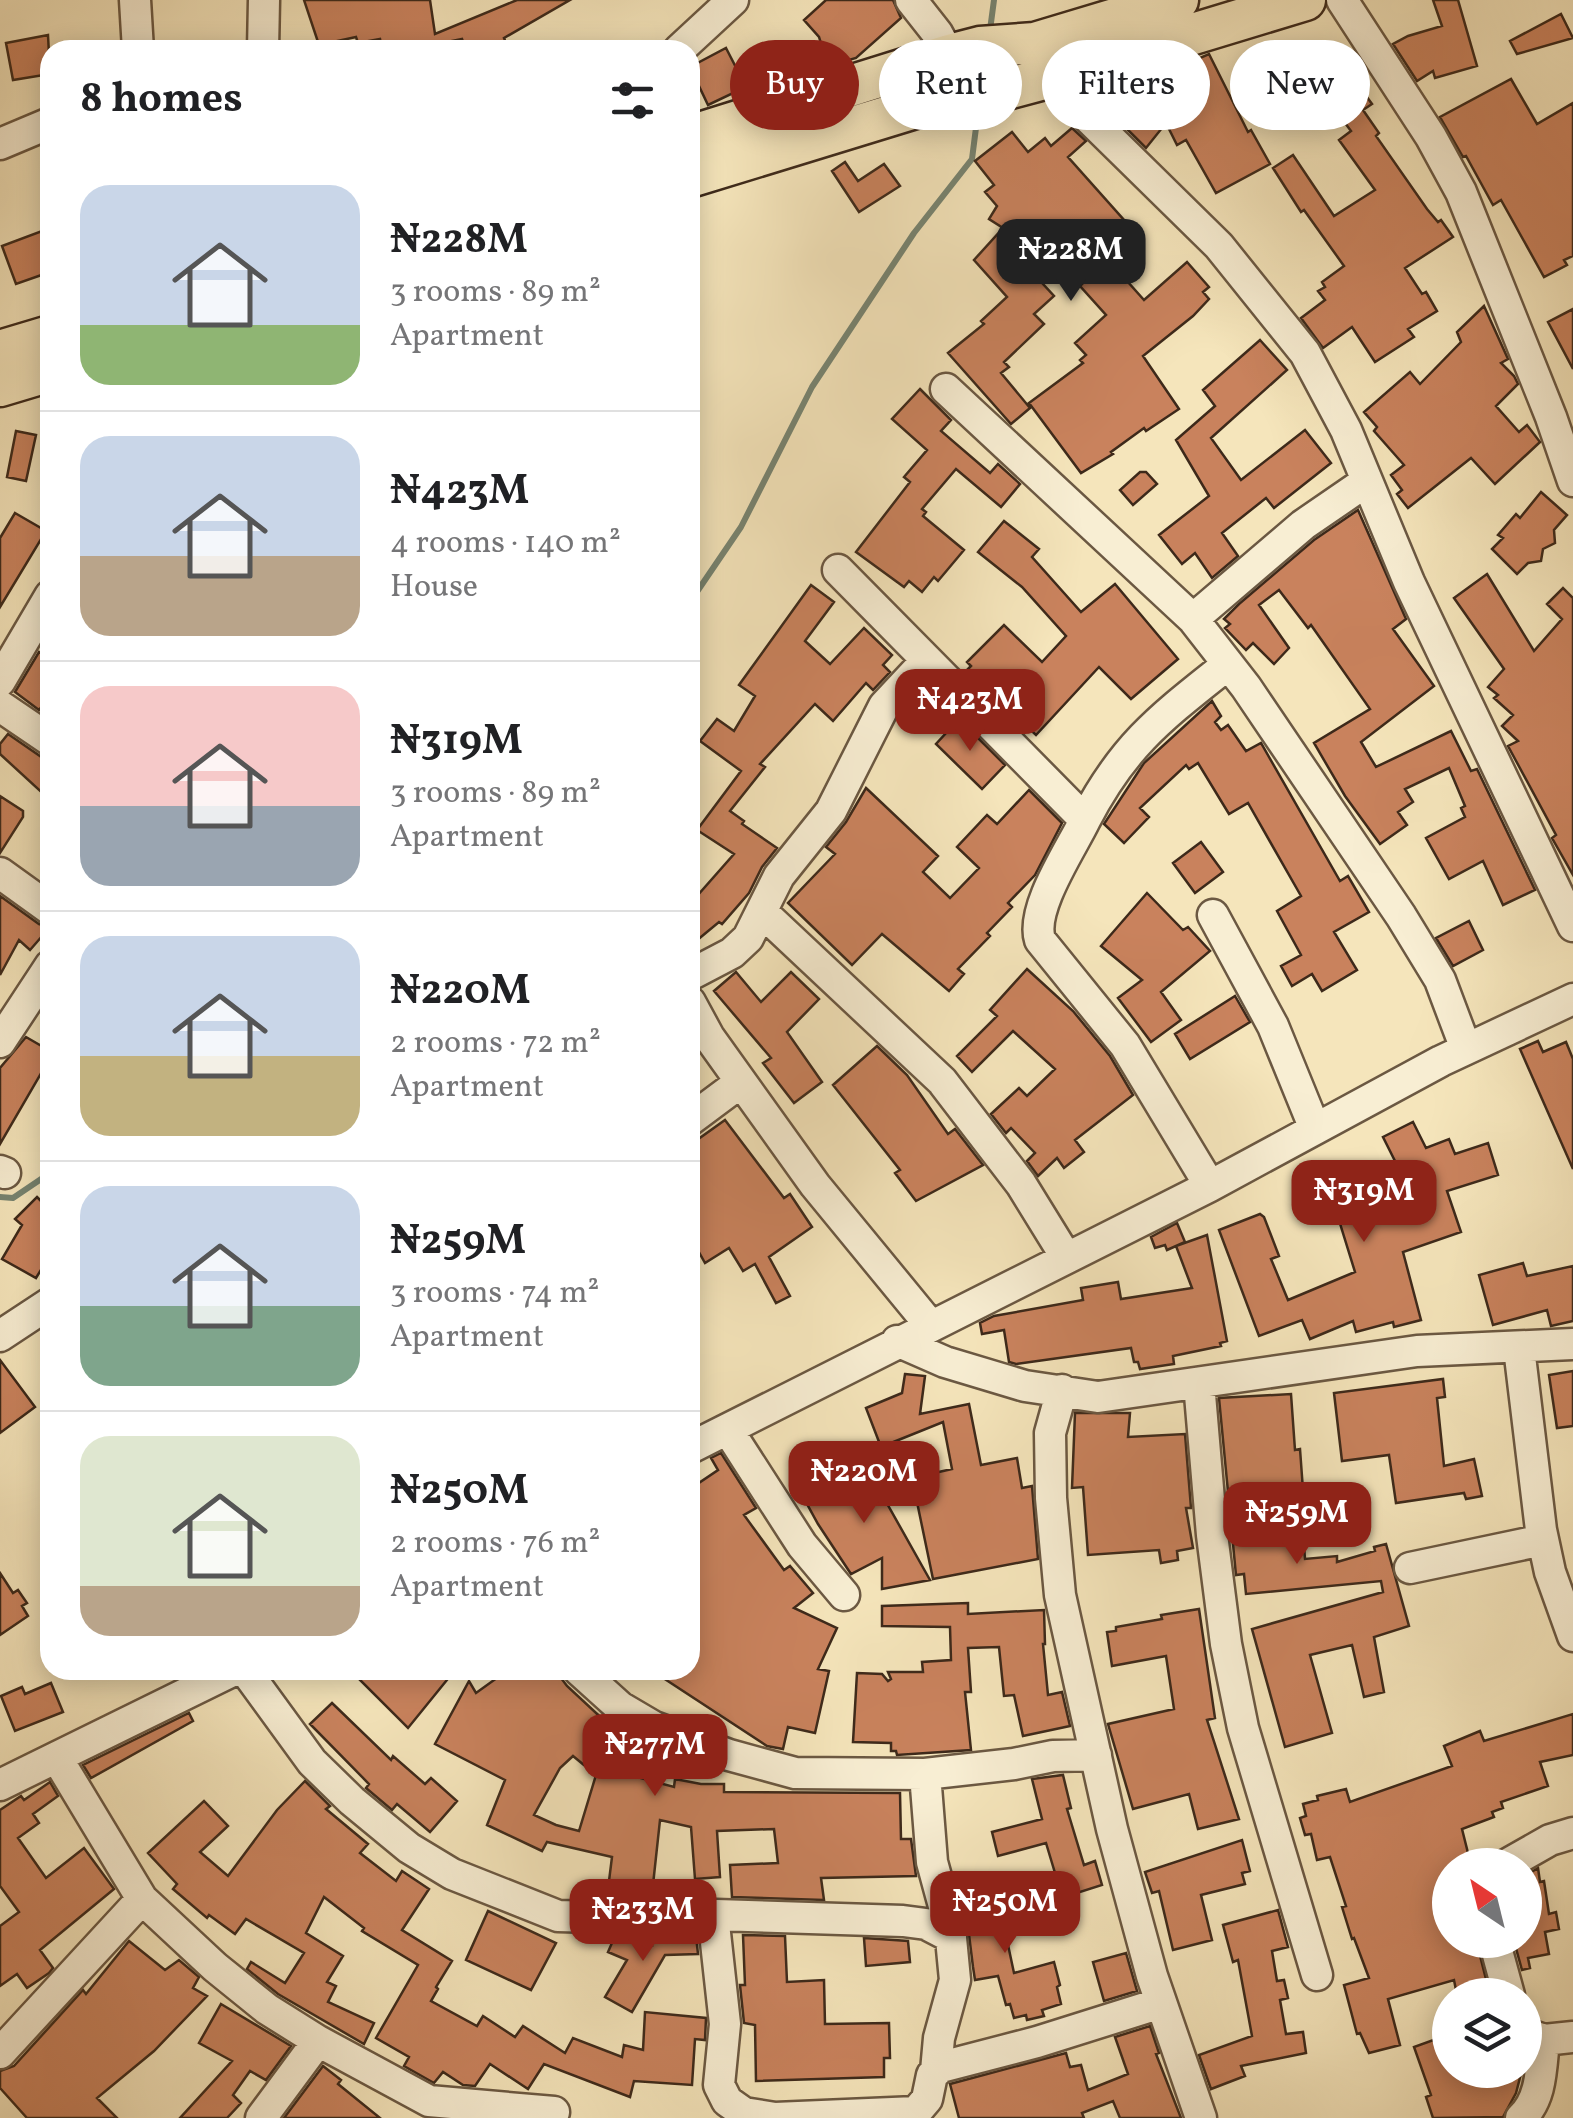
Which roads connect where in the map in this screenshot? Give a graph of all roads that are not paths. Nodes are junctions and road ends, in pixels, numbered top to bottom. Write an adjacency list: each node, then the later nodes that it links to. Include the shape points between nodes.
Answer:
1 (135, 0): 8 (street)
2 (264, 0): 9 (street)
3 (733, 0): 10 (street)
4 (911, 0): 11 (street)
5 (1178, 0): 12 (main road)
6 (1304, 0): 13 (main road)
7 (1342, 0): 28 (street, via 1461,192)
8 (137, 40)
9 (263, 40)
10 (690, 40)
11 (948, 40)
12 (1087, 40)
13 (1129, 40)
14 (1022, 58): 15 (main road)
15 (1042, 60): 21 (main road, via 992,93 925,105)
16 (879, 77): 19 (main road)
17 (40, 128): 20 (street)
18 (1109, 130): 27 (street, via 1219,246 1305,353)
19 (700, 133)
20 (0, 144)
21 (700, 174)
22 (40, 339): 23 (main road)
23 (0, 351)
24 (40, 374): 25 (main road)
25 (0, 386)
26 (946, 388): 31 (street)
27 (1367, 481): 31 (street, via 1303,524); 42 (street)
28 (1573, 482)
29 (838, 570): 32 (street)
30 (40, 613): 34 (street)
31 (1194, 618): 33 (street)
32 (927, 660): 37 (street); 40 (street, via 884,706 831,811 779,876)
33 (1227, 665): 37 (street, via 1127,751); 48 (street, via 1430,964)
34 (0, 681)
35 (0, 706): 36 (street)
36 (40, 733)
37 (1086, 820): 52 (street, via 1036,930 1124,1045)
38 (0, 873): 39 (street)
39 (40, 902)
40 (762, 912): 43 (street, via 732,954); 53 (street, via 942,1081 1021,1184)
41 (1213, 915): 51 (street, via 1274,1026)
42 (1573, 926)
43 (700, 970)
44 (40, 981): 47 (street)
45 (1573, 1000): 48 (street)
46 (700, 1021): 49 (street)
47 (0, 1042)
48 (1466, 1049): 51 (street)
49 (741, 1082): 50 (street); 55 (street, via 857,1240)
50 (700, 1113)
51 (1315, 1129): 52 (street)
52 (1210, 1186): 53 (street)
53 (1066, 1258): 55 (street)
54 (40, 1309): 56 (street)
55 (930, 1325): 57 (street)
56 (0, 1336)
57 (897, 1341): 61 (street, via 1025,1386); 62 (street)
58 (1573, 1344): 59 (street)
59 (1519, 1348): 60 (street, via 1417,1351); 64 (street)
60 (1199, 1383): 61 (street, via 1098,1397); 80 (street, via 1226,1644 1243,1728)
61 (1062, 1390): 71 (street, via 1050,1433 1054,1537 1060,1595)
62 (728, 1430): 63 (street); 66 (street, via 791,1529)
63 (700, 1443)
64 (1543, 1540): 65 (street); 67 (street)
65 (1410, 1568)
66 (844, 1595)
67 (1573, 1636)
68 (214, 1680): 72 (street)
69 (252, 1680): 78 (street, via 312,1762 352,1802 452,1874 558,1916)
70 (589, 1680): 73 (street, via 654,1727 730,1755 795,1773)
71 (1096, 1755): 73 (street); 81 (street)
72 (57, 1758): 74 (street); 77 (street)
73 (925, 1774): 79 (street, via 932,1862)
74 (0, 1785)
75 (1573, 1833): 76 (street)
76 (1536, 1848)
77 (142, 1900): 83 (street, via 214,1968); 84 (street)
78 (713, 1915): 79 (street, via 914,1922); 87 (street, via 725,2024 719,2084 727,2100 744,2113 775,2118)
79 (952, 1938): 85 (street, via 955,1980)
80 (1317, 1975)
81 (1161, 2003): 85 (street); 89 (street)
82 (1547, 2036): 90 (street, via 1534,2102)
83 (318, 2042): 86 (street, via 429,2100); 88 (street)
84 (0, 2053)
85 (936, 2071): 87 (street, via 921,2109)
86 (554, 2112)
87 (876, 2117)
88 (261, 2118)
89 (1201, 2118)
90 (1521, 2118)

